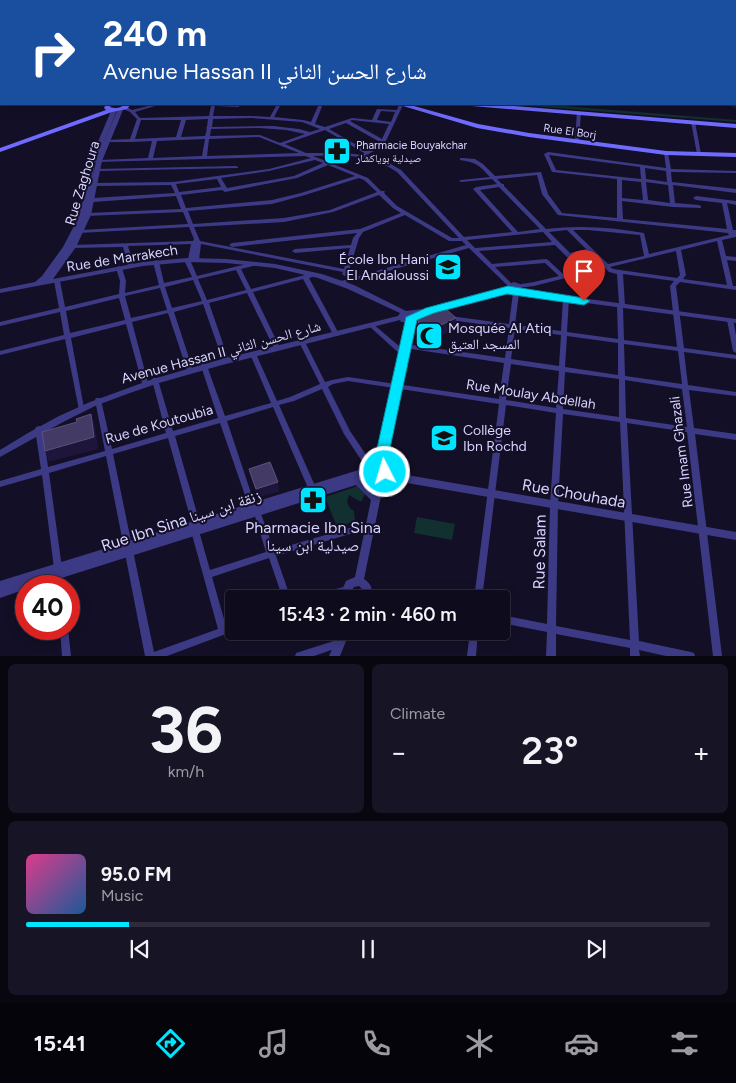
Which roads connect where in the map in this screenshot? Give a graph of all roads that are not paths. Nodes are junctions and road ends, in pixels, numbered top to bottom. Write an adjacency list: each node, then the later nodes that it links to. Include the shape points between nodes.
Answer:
1 (147, 105): 9 (street)
2 (198, 105): 7 (street)
3 (236, 105): 7 (street); 11 (street)
4 (278, 105): 14 (street)
5 (321, 105): 19 (street)
6 (485, 105): 10 (main road)
7 (213, 106): 13 (street)
8 (402, 106): 17 (street, via 379,110); 20 (street); 33 (main road, Rue El Borj, via 477,126)
9 (120, 107): 15 (street); 30 (street, Rue Zaghoura); 35 (main road); 132 (street, Rue Zaghoura, via 92,163 79,222)
10 (579, 112): 18 (main road); 33 (street)
11 (246, 117): 13 (street); 14 (street); 23 (street)
12 (184, 118): 13 (street); 15 (street); 28 (street)
13 (211, 118): 22 (street)
14 (272, 118): 19 (street)
15 (139, 119): 31 (street)
16 (346, 121): 17 (street); 24 (street); 32 (street)
17 (374, 121): 20 (street)
18 (694, 122): 21 (main road); 40 (street)
19 (313, 123): 24 (street)
20 (391, 124): 32 (street)
21 (736, 126)
22 (208, 128): 23 (street); 27 (street)
23 (254, 128): 25 (street, via 292,129); 26 (street)
24 (326, 129): 25 (street); 39 (street)
25 (311, 134): 34 (street)
26 (260, 136): 27 (street); 34 (street)
27 (207, 138): 28 (street); 43 (street)
28 (178, 139): 29 (street)
29 (155, 140): 31 (street); 46 (street)
30 (107, 141): 31 (street); 49 (street, Rue Zaghoura)
31 (132, 141)
32 (383, 142): 39 (street)
33 (577, 142): 37 (main road, Rue El Borj)
34 (281, 144): 38 (street)
35 (5, 145): 36 (main road)
36 (0, 150)
37 (666, 153): 40 (main road, Rue El Borj); 59 (street)
38 (303, 154): 39 (street); 41 (street); 47 (street)
39 (365, 154): 99 (street, via 399,171)
40 (699, 154): 42 (main road, Rue El Borj)
41 (274, 155): 44 (street); 55 (street)
42 (736, 155)
43 (204, 157): 44 (street); 46 (street)
44 (213, 157): 53 (street)
45 (141, 159): 46 (street); 49 (street); 56 (street)
46 (150, 159)
47 (314, 159): 50 (street); 51 (street)
48 (462, 159): 64 (street, via 478,162)
49 (100, 161): 57 (street, Rue Zaghoura)
50 (326, 164): 61 (street); 62 (street)
51 (287, 166): 55 (street); 62 (street)
52 (642, 166): 59 (street); 65 (street, via 546,154 555,171); 67 (street)
53 (212, 167): 54 (street); 56 (street)
54 (236, 167)
55 (276, 168): 58 (street)
56 (138, 169): 57 (street)
57 (97, 170): 70 (street, Rue Zaghoura)
58 (269, 170): 63 (street); 68 (street)
59 (668, 170): 60 (street); 71 (street)
60 (736, 172)
61 (360, 176): 76 (street); 85 (street, via 288,198)
62 (295, 177): 68 (street)
63 (219, 178): 69 (street); 74 (street)
64 (495, 178): 66 (street); 72 (street); 88 (street, via 539,173 545,194 560,214)
65 (618, 178): 67 (street); 80 (street)
66 (461, 181)
67 (644, 181): 71 (street); 82 (street)
68 (275, 182): 74 (street)
69 (173, 183): 70 (street); 77 (street)
70 (95, 184): 79 (street, Rue Zaghoura)
71 (669, 184): 73 (street); 84 (street)
72 (502, 185): 93 (street); 96 (street, via 476,189)
73 (695, 187): 75 (street); 78 (street)
74 (222, 188): 77 (street)
75 (736, 190)
76 (382, 192): 86 (street, via 392,205); 90 (street, via 320,214 266,222)
77 (178, 194): 79 (street); 85 (street)
78 (696, 198): 81 (street); 84 (street, via 699,210)
79 (93, 200): 87 (street, Rue Zaghoura)
80 (620, 200): 82 (street); 88 (street)
81 (724, 201): 83 (street); 95 (street)
82 (646, 202): 84 (street)
83 (736, 203)
84 (673, 205)
85 (185, 210): 87 (street); 90 (street)
86 (406, 213): 92 (street); 99 (street, via 448,239)
87 (88, 215): 94 (street, Rue Zaghoura)
88 (620, 219): 89 (street)
89 (641, 221): 95 (street); 97 (street)
90 (192, 226): 94 (street); 100 (street)
91 (568, 228): 93 (street); 97 (street); 108 (street)
92 (361, 231): 103 (street); 104 (street)
93 (545, 231): 96 (street); 101 (street)
94 (81, 232): 105 (street, Rue Zaghoura)
95 (734, 233): 98 (street)
96 (517, 234): 99 (street)
97 (642, 234): 111 (street)
98 (719, 239): 107 (street); 112 (street)
99 (464, 240): 106 (street)
100 (197, 241): 102 (street); 103 (street); 113 (street)
101 (556, 243): 106 (street); 110 (street)
102 (125, 245): 105 (street); 117 (street)
103 (227, 246): 122 (street)
104 (354, 246): 109 (street); 122 (street)
105 (73, 247): 132 (street, Rue Zaghoura, via 50,280)
106 (472, 248): 118 (street); 131 (street)
107 (678, 249): 111 (street); 130 (street, Rue Imam Ghazali, via 682,275)
108 (590, 250): 110 (street); 119 (street)
109 (295, 251)
110 (568, 254): 123 (street)
111 (647, 257): 119 (street)
112 (724, 258): 114 (street); 135 (street)
113 (191, 260): 115 (street, Rue de Marrakech); 116 (street, Rue de Marrakech); 128 (street)
114 (736, 260)
115 (156, 262): 117 (street, Rue de Marrakech); 134 (street)
116 (256, 264): 121 (street); 125 (street, Rue de Marrakech)
117 (131, 266): 120 (street, Rue de Marrakech)
118 (491, 266): 127 (street, via 545,261); 136 (street)
119 (607, 266): 123 (street); 124 (street, via 609,270)
120 (119, 268): 129 (street, Rue de Marrakech); 141 (street, via 123,281)
121 (238, 268): 128 (street); 138 (street)
122 (346, 271): 131 (street)
123 (585, 272): 127 (street)
124 (620, 273): 130 (street); 144 (street)
125 (314, 275): 126 (street); 131 (street, Rue de Marrakech)
126 (306, 277): 138 (street); 158 (street)
127 (562, 277): 133 (street)
128 (196, 278): 134 (street); 143 (street)
129 (57, 281): 132 (street, Rue de Marrakech); 145 (street)
130 (677, 281): 135 (street); 148 (street, Rue Imam Ghazali, via 673,286)
131 (339, 282): 149 (street, Rue de Marrakech)
132 (41, 283): 137 (street, Rue de Marrakech); 140 (street, Rue de Marrakech)
133 (535, 284): 136 (street); 139 (street)
134 (162, 286): 141 (street); 147 (street)
135 (733, 287)
136 (515, 289): 139 (street); 146 (street, Avenue Hassan II شارع الحسن الثاني); 156 (street)
137 (0, 291)
138 (250, 292): 143 (street); 162 (street)
139 (536, 294): 142 (street)
140 (0, 295)
141 (122, 296): 145 (street); 152 (street)
142 (566, 299): 144 (street); 157 (street, Rue Salam)
143 (206, 303): 147 (street); 169 (street)
144 (621, 306): 148 (street); 160 (street)
145 (62, 309): 154 (street); 159 (street)
146 (430, 310): 149 (street, Avenue Hassan II شارع الحسن الثاني); 149 (street, Avenue Hassan II شارع الحسن الثاني)
147 (170, 311): 152 (street); 173 (street)
148 (676, 313): 153 (street); 164 (street, Rue Imam Ghazali)
149 (410, 316): 150 (street); 155 (street, Avenue Hassan II شارع الحسن الثاني); 163 (street)
150 (437, 316)
151 (446, 317): 156 (street)
152 (129, 321): 159 (street); 176 (street)
153 (733, 321): 165 (street)
154 (0, 324)
155 (371, 325): 158 (street, Avenue Hassan II شارع الحسن الثاني); 163 (street)
156 (511, 325): 157 (street); 170 (street)
157 (564, 333): 160 (street); 172 (street, Rue Salam)
158 (336, 334): 161 (street, Avenue Hassan II شارع الحسن الثاني)
159 (68, 336): 166 (street); 184 (street)
160 (621, 340): 164 (street); 174 (street)
161 (302, 342): 162 (street, Avenue Hassan II شارع الحسن الثاني); 177 (street)
162 (277, 348): 167 (street, Avenue Hassan II شارع الحسن الثاني)
163 (404, 349): 170 (street); 178 (street)
164 (681, 349): 168 (street); 179 (street, Rue Imam Ghazali)
165 (736, 351)
166 (0, 353)
167 (253, 354): 169 (street, Avenue Hassan II شارع الحسن الثاني); 183 (street)
168 (736, 357)
169 (226, 361): 171 (street, Avenue Hassan II شارع الحسن الثاني)
170 (506, 361): 172 (street); 182 (street)
171 (204, 366): 173 (street, Avenue Hassan II شارع الحسن الثاني); 186 (street)
172 (562, 369): 174 (street); 185 (street, Rue Salam)
173 (190, 370): 175 (street, Avenue Hassan II شارع الحسن الثاني)
174 (622, 378): 179 (street); 187 (street)
175 (154, 380): 176 (street, Avenue Hassan II شارع الحسن الثاني); 190 (street)
176 (145, 383): 181 (street, Avenue Hassan II شارع الحسن الثاني)
177 (324, 386): 178 (street, Rue Moulay Abdellah, via 348,379); 183 (street, Rue de Koutoubia); 195 (street, via 347,432)
178 (396, 386): 182 (street, Rue Moulay Abdellah); 195 (street)
179 (685, 387): 180 (street); 189 (street, Rue Imam Ghazali)
180 (736, 394)
181 (98, 400): 184 (street, Avenue Hassan II شارع الحسن الثاني); 192 (street)
182 (501, 402): 185 (street, Rue Moulay Abdellah); 199 (street)
183 (275, 404): 186 (street, Rue de Koutoubia); 198 (street)
184 (81, 408): 188 (street, Avenue Hassan II شارع الحسن الثاني)
185 (561, 411): 187 (street, Rue Moulay Abdellah); 201 (street, Rue Salam)
186 (223, 419): 190 (street, Rue de Koutoubia); 202 (street)
187 (623, 420): 189 (street, Rue Moulay Abdellah); 203 (street)
188 (39, 429): 193 (street, Avenue Hassan II شارع الحسن الثاني); 194 (street)
189 (691, 430): 191 (street, Rue Moulay Abdellah); 206 (street, Rue Imam Ghazali)
190 (170, 434): 192 (street, Rue de Koutoubia); 205 (street)
191 (736, 437)
192 (108, 452): 194 (street, Rue de Koutoubia); 208 (street)
193 (0, 454)
194 (45, 471): 197 (street, Rue de Koutoubia); 210 (street)
195 (376, 472): 196 (street, Rue Ibn Sina زنقة ابن سينا); 198 (street, Rue Ibn Sina زنقة ابن سينا); 199 (street, Rue Chouhada); 200 (street)
196 (358, 481): 200 (street); 202 (street, Rue Ibn Sina زنقة ابن سينا)
197 (0, 484)
198 (312, 488): 202 (street, Rue Ibn Sina زنقة ابن سينا)
199 (490, 494): 201 (street, Rue Chouhada); 218 (street)
200 (376, 496): 204 (street)
201 (554, 505): 203 (street, Rue Chouhada); 221 (street, Rue Salam)
202 (255, 509): 205 (street, Rue Ibn Sina زنقة ابن سينا); 209 (street)
203 (627, 518): 206 (street, Rue Chouhada); 227 (street)
204 (370, 525): 209 (street); 213 (street)
205 (196, 528): 208 (street, Rue Ibn Sina زنقة ابن سينا); 212 (street)
206 (703, 530): 207 (street, Rue Chouhada); 236 (street, Rue Imam Ghazali)
207 (736, 536)
208 (128, 549): 210 (street, Rue Ibn Sina زنقة ابن سينا); 229 (street)
209 (270, 554): 212 (street); 215 (street)
210 (57, 572): 211 (street); 214 (street, Rue Ibn Sina زنقة ابن سينا); 219 (street, Rue Ibn Sina زنقة ابن سينا)
211 (57, 575)
212 (208, 575): 222 (street)
213 (360, 581): 216 (street, via 350,584); 217 (street, via 365,585)
214 (0, 586)
215 (284, 590)
216 (350, 590)
217 (364, 590)
218 (479, 590)
219 (0, 593)
220 (510, 621): 221 (street)
221 (552, 629): 227 (street); 233 (street, Rue Salam)
222 (223, 631): 229 (street)
223 (66, 640): 228 (street)
224 (341, 640): 226 (street)
225 (473, 640): 232 (street)
226 (340, 643): 230 (street); 231 (street)
227 (634, 645): 234 (street); 235 (street)
228 (68, 656)
229 (152, 656)
230 (299, 656)
231 (334, 656)
232 (471, 656)
233 (551, 656)
234 (635, 656)
235 (691, 656)
236 (718, 656)

